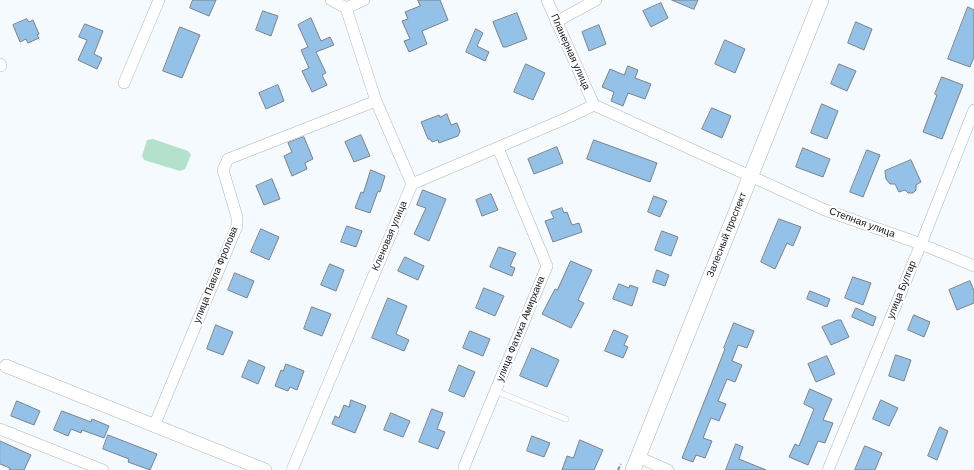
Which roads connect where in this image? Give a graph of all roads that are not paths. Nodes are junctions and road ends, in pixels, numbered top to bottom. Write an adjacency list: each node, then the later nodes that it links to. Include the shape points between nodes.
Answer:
1 (159, 0): 9 (street)
2 (331, 0): 7 (street)
3 (364, 0): 7 (street)
4 (547, 0): 8 (street, Планерная улица)
5 (596, 0): 8 (street)
6 (821, 0): 14 (main road, Залесный проспект)
7 (346, 8): 10 (street)
8 (556, 22): 11 (street, Планерная улица)
9 (124, 83)
10 (376, 101): 15 (street); 21 (street, улица Павла Фролова, via 228,159 223,170 237,217 237,226)
11 (594, 105): 13 (street); 14 (street, Степная улица)
12 (974, 110): 16 (street, улица Булгар)
13 (498, 148): 15 (street); 19 (street, улица Фатиха Амирхана, via 547,266)
14 (751, 176): 16 (street, Степная улица, via 825,210); 23 (main road, Залесный проспект)
15 (412, 184): 27 (street, Кленовая улица)
16 (921, 244): 17 (street, Степная улица); 29 (street, улица Булгар)
17 (974, 266)
18 (3, 365): 21 (street)
19 (495, 391): 20 (lane); 24 (street, улица Фатиха Амирхана)
20 (566, 419)
21 (154, 426): 26 (street)
22 (0, 429): 25 (street)
23 (635, 464): 28 (street)
24 (465, 468)
25 (103, 470)
26 (265, 470)
27 (292, 470)
28 (668, 470)
29 (828, 470)

